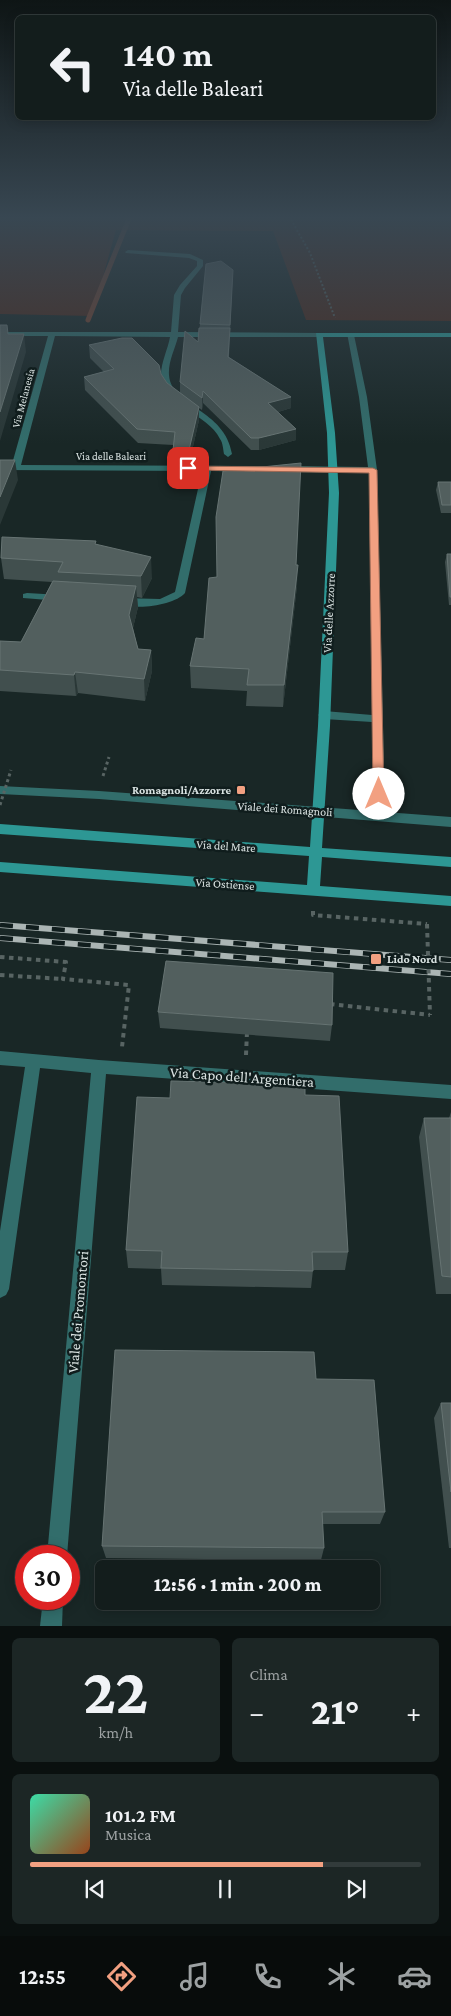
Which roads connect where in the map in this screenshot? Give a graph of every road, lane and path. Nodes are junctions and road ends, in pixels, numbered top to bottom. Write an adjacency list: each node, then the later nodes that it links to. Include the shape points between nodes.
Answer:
1 (180, 292): 5 (street)
2 (324, 292): 7 (path, via 336,320)
3 (0, 334): 4 (street)
4 (52, 334): 5 (street); 12 (street, Via Melanesia)
5 (174, 335): 6 (street); 10 (street, via 165,371 167,384 182,401 222,432 229,446)
6 (319, 335): 7 (street); 14 (street, Via delle Azzorre)
7 (338, 335): 8 (street)
8 (350, 335): 9 (street); 15 (street)
9 (451, 335)
10 (228, 454)
11 (0, 467): 12 (street, Via delle Baleari)
12 (16, 467): 13 (street, Via delle Baleari)
13 (207, 468): 14 (street, Via delle Baleari); 18 (street, via 180,593 164,602)
14 (334, 470): 15 (street, Via delle Baleari); 19 (street, Via delle Azzorre)
15 (373, 470): 20 (street)
16 (28, 596): 17 (street)
17 (74, 599)
18 (111, 601)
19 (324, 715): 20 (street); 24 (street, Via delle Azzorre)
20 (378, 719): 25 (street)
21 (11, 770): 23 (path, bridge)
22 (0, 790): 24 (street, Viale dei Romagnoli)
23 (0, 805)
24 (319, 812): 25 (street, Viale dei Romagnoli); 28 (street, Via delle Azzorre)
25 (379, 816): 26 (street, Viale dei Romagnoli)
26 (451, 822)
27 (0, 830): 28 (street, Via del Mare)
28 (316, 852): 29 (street, Via del Mare); 31 (street, Via delle Azzorre)
29 (451, 862)
30 (0, 867): 31 (street, Via Ostiense)
31 (313, 891): 32 (street, Via Ostiense)
32 (451, 901)
33 (313, 915): 37 (path, bridge, via 427,924 430,1015)
34 (0, 957): 36 (path, via 66,962)
35 (0, 975): 36 (path)
36 (63, 979): 42 (path, via 129,985)
37 (322, 1003)
38 (248, 1025): 43 (path)
39 (0, 1058): 40 (street, Via Capo dell'Argentiera)
40 (33, 1062): 41 (street, Via Capo dell'Argentiera); 45 (street)
41 (99, 1067): 42 (street, Via Capo dell'Argentiera); 46 (street, Viale dei Promontori)
42 (119, 1069): 43 (street, Via Capo dell'Argentiera)
43 (246, 1078): 44 (street, Via Capo dell'Argentiera)
44 (451, 1092)
45 (0, 1289)
46 (58, 1545)
47 (52, 1610): 48 (street)
48 (51, 1626)

